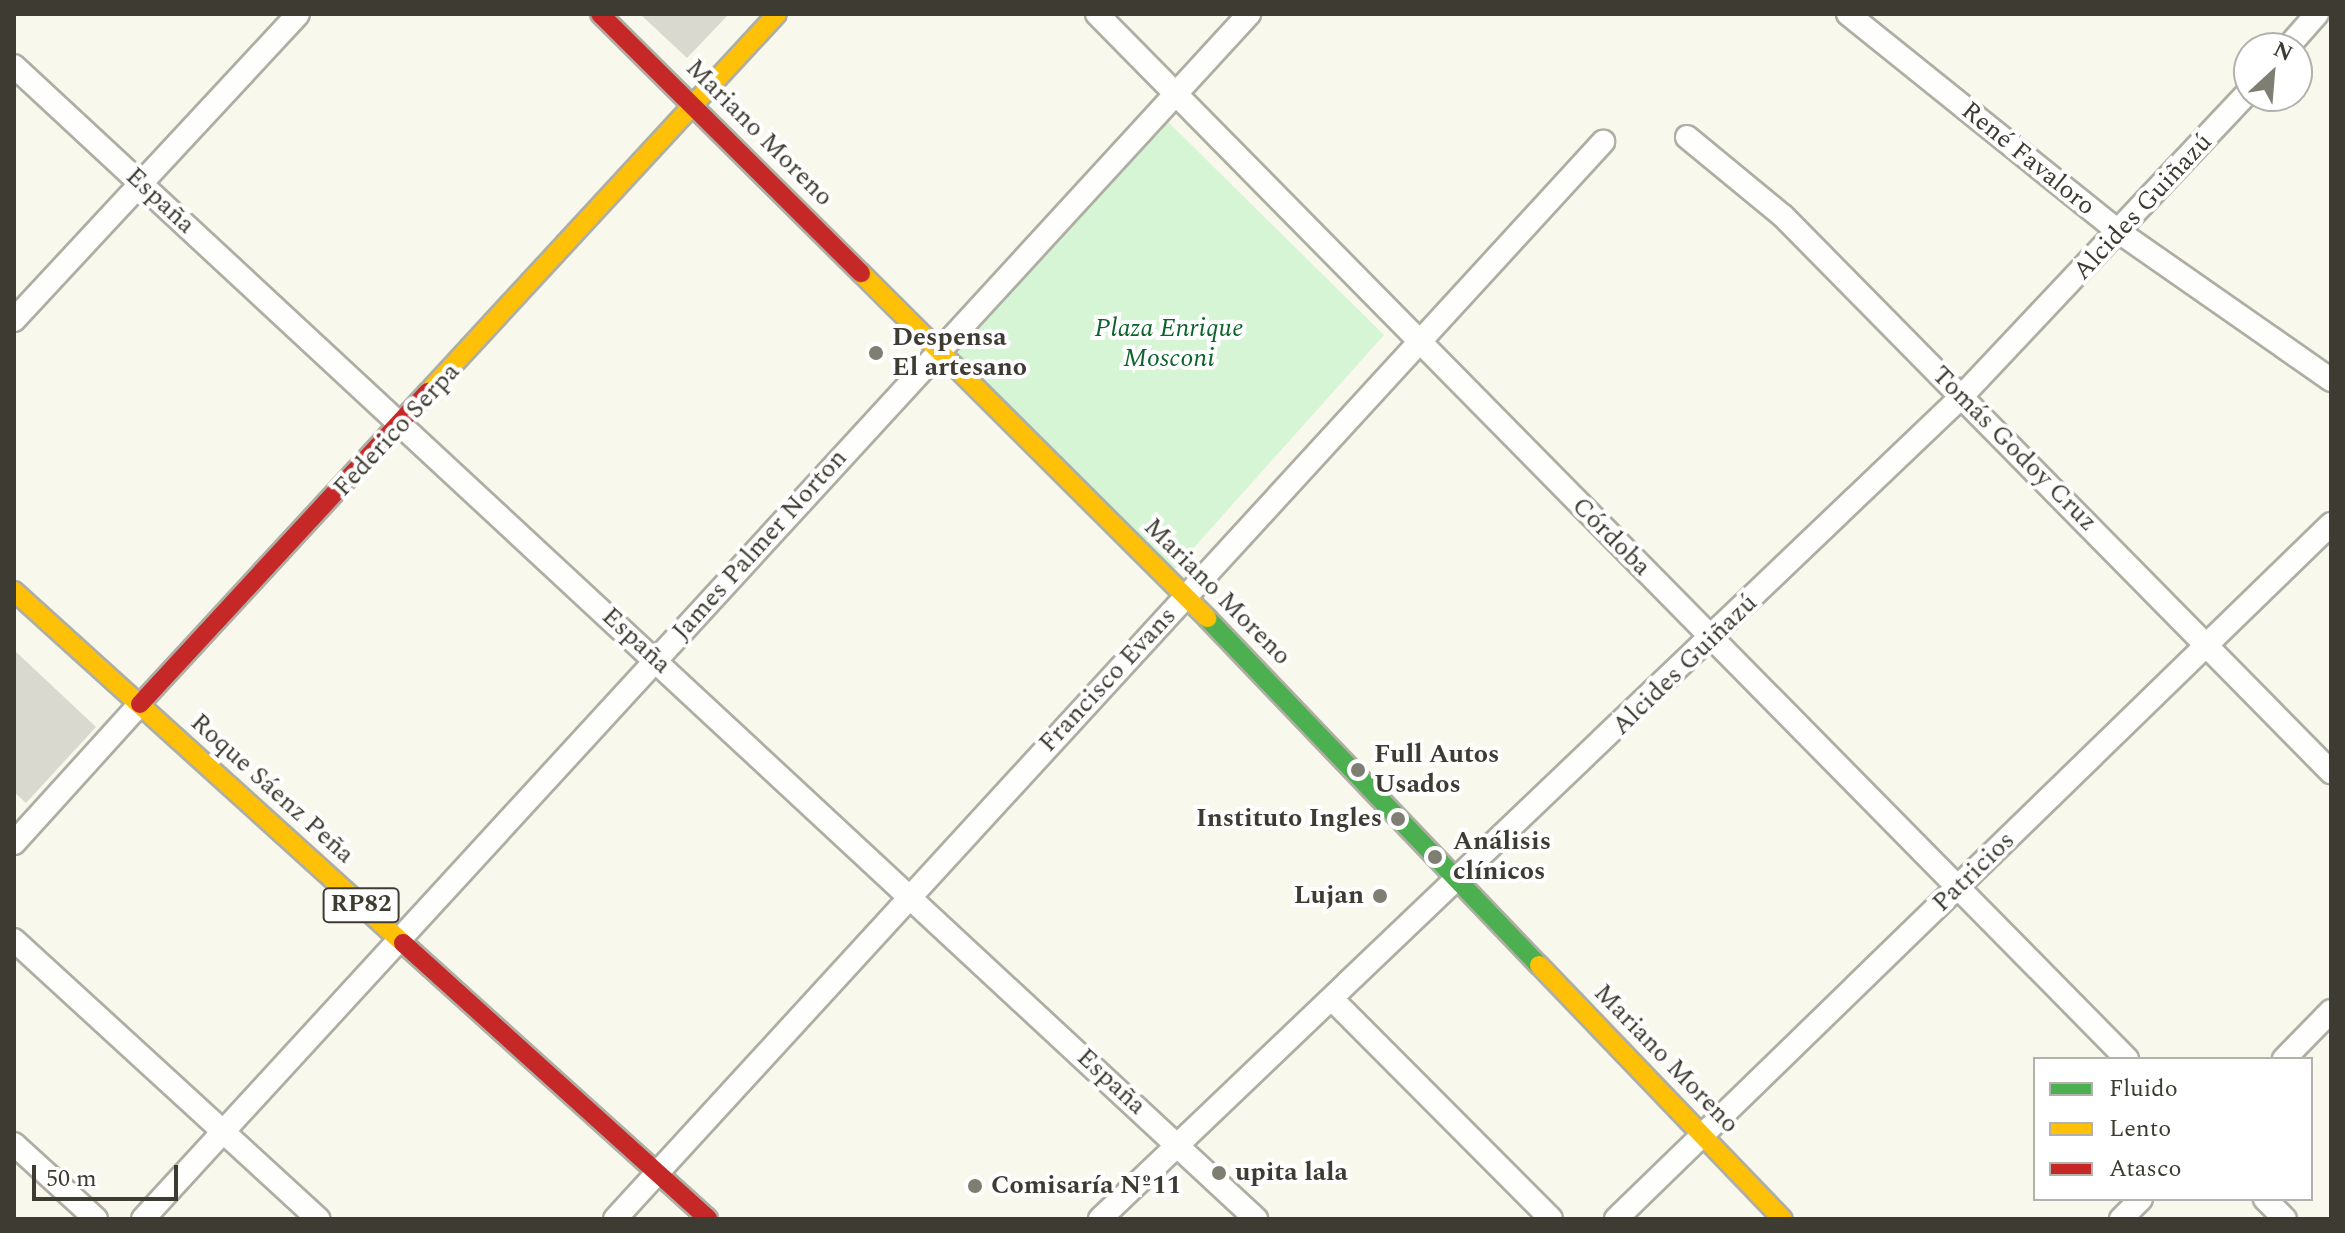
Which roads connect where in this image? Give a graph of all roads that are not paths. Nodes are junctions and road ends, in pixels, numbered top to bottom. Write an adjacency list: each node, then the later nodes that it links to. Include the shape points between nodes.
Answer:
1 (298, 14): 15 (street)
2 (600, 14): 11 (street, Mariano Moreno)
3 (777, 14): 11 (street, Federico Serpa)
4 (1097, 14): 10 (street, Córdoba)
5 (1249, 14): 10 (street, James Palmer Norton)
6 (1848, 14): 16 (street, René Favaloro)
7 (2317, 14): 8 (street)
8 (2301, 32)
9 (14, 66): 15 (street, España)
10 (1174, 94): 18 (street, Córdoba); 19 (street, James Palmer Norton)
11 (694, 103): 19 (street, Mariano Moreno); 22 (street, Federico Serpa)
12 (2233, 109): 16 (street, Alcides Guiñazú)
13 (1687, 137): 21 (street, Tomás Godoy Cruz, via 1783,216)
14 (1603, 142): 18 (street, Francisco Evans)
15 (140, 183): 17 (street); 22 (street, España)
16 (2122, 234): 20 (street, René Favaloro); 21 (street, Alcides Guiñazú)
17 (14, 320)
18 (1417, 341): 25 (street, Francisco Evans); 26 (street, Córdoba)
19 (938, 350): 25 (street, Mariano Moreno); 28 (street, James Palmer Norton)
20 (2331, 380)
21 (1962, 396): 26 (street, Alcides Guiñazú); 27 (street, Tomás Godoy Cruz)
22 (402, 425): 28 (street, España); 29 (street, Federico Serpa)
23 (2331, 524): 27 (street, Patricios)
24 (14, 591): 29 (street, Roque Sáenz Peña / RP82)
25 (1186, 596): 32 (street, Mariano Moreno); 34 (street, Francisco Evans)
26 (1713, 639): 32 (street, Alcides Guiñazú); 33 (street, Córdoba)
27 (2207, 645): 30 (street, Tomás Godoy Cruz); 33 (street, Patricios)
28 (655, 659): 34 (street, España); 35 (street, James Palmer Norton)
29 (140, 704): 31 (street, Federico Serpa); 35 (street, Roque Sáenz Peña / RP82)
30 (2331, 772)
31 (14, 843)
32 (1461, 881): 37 (street, Alcides Guiñazú); 42 (street, Mariano Moreno)
33 (1957, 889): 39 (street, Córdoba); 42 (street, Patricios)
34 (911, 894): 43 (street, España); 45 (street, Francisco Evans)
35 (398, 939): 41 (street, James Palmer Norton); 45 (street, Roque Sáenz Peña / RP82)
36 (14, 940): 41 (street)
37 (1332, 999): 43 (street, Alcides Guiñazú); 55 (street)
38 (2331, 1011): 40 (street)
39 (2125, 1057)
40 (2286, 1057)
41 (223, 1132): 49 (street, James Palmer Norton); 50 (street)
42 (1703, 1136): 56 (street, Patricios); 57 (street, Mariano Moreno)
43 (1176, 1143): 53 (street, Alcides Guiñazú); 54 (street, España)
44 (14, 1144): 48 (street)
45 (657, 1173): 51 (street, Francisco Evans); 52 (street, Roque Sáenz Peña / RP82)
46 (2139, 1201): 58 (street)
47 (2267, 1201): 59 (street)
48 (96, 1219)
49 (143, 1219)
50 (318, 1219)
51 (615, 1219)
52 (708, 1219)
53 (1100, 1219)
54 (1256, 1219)
55 (1551, 1219)
56 (1616, 1219)
57 (1783, 1219)
58 (2121, 1219)
59 (2285, 1219)

